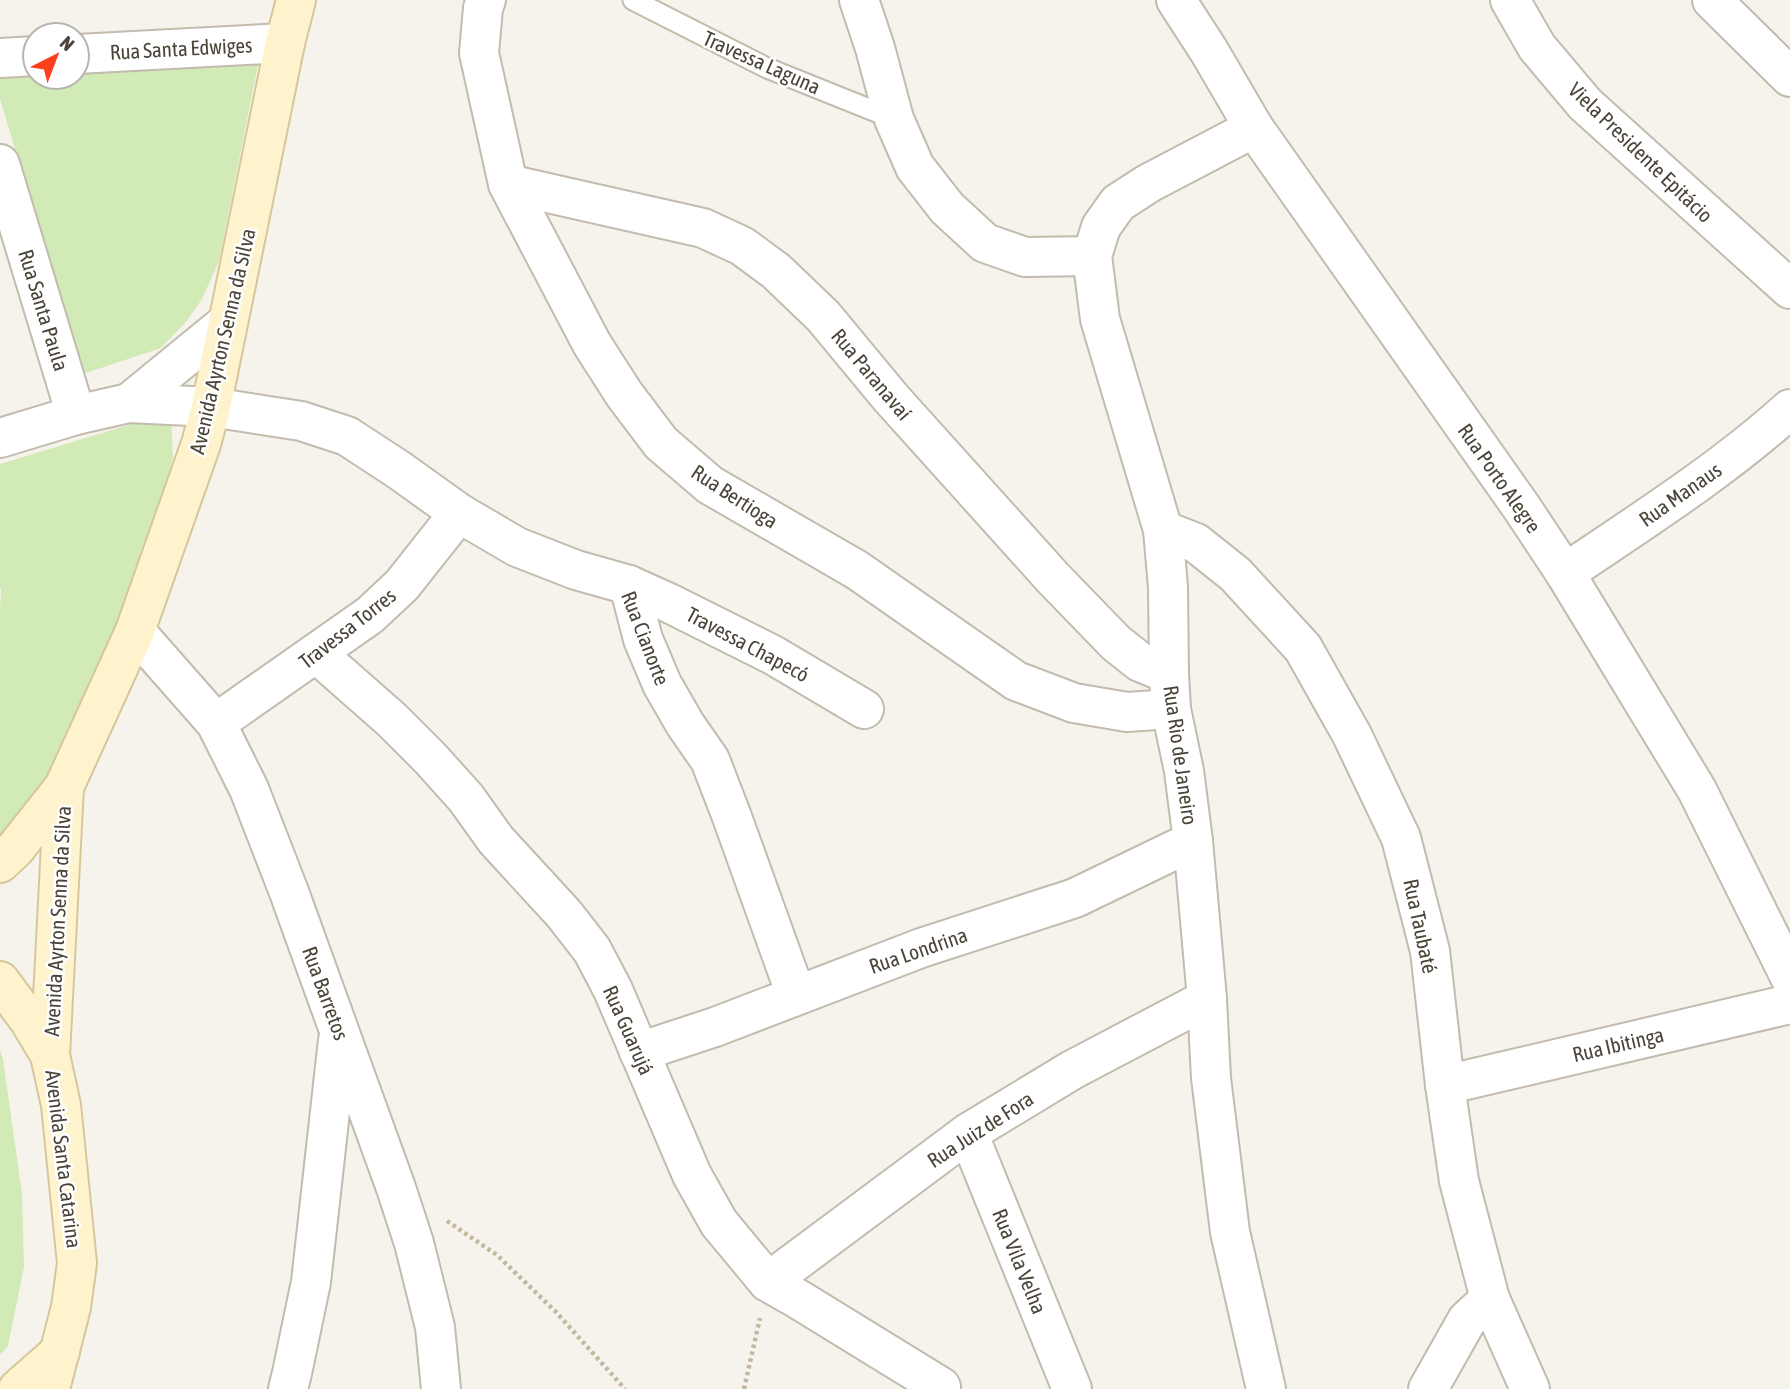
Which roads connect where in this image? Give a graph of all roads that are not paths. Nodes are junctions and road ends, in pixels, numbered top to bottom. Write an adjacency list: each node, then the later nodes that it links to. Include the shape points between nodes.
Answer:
1 (296, 0): 8 (main road, Avenida Ayrton Senna da Silva)
2 (485, 0): 16 (street, Rua Bertioga, via 479,53)
3 (633, 0): 13 (lane, Travessa Laguna, via 767,68)
4 (859, 0): 13 (street)
5 (1176, 0): 14 (street, Rua Porto Alegre)
6 (1510, 0): 18 (street, Viela Presidente Epitácio, via 1538,47 1586,104)
7 (1712, 0): 12 (street)
8 (285, 43): 9 (street, Rua Santa Edwiges); 19 (main road, Avenida Ayrton Senna da Silva)
9 (91, 53)
10 (21, 57): 11 (street)
11 (0, 58)
12 (1790, 77)
13 (894, 119): 17 (street, via 915,167 947,208 985,243 1025,257)
14 (1254, 128): 17 (street, Rua Rio de Janeiro, via 1118,203 1101,227); 27 (street, Rua Porto Alegre)
15 (0, 164): 23 (street, Rua Santa Paula)
16 (508, 184): 31 (street, Rua Paranavaí, via 703,228 742,246 776,271 823,316 1053,578); 31 (street, Rua Bertioga, via 592,344 624,394 661,443 710,485 857,570 1016,681 1074,703 1127,712)
17 (1092, 256): 26 (street, Rua Rio de Janeiro, via 1100,319)
18 (1790, 289)
19 (228, 322): 20 (street); 21 (main road, Avenida Ayrton Senna da Silva)
20 (129, 403): 21 (street, Rua Cianorte); 23 (street)
21 (211, 407): 25 (street, Rua Cianorte, via 301,421 346,436); 29 (main road, Avenida Ayrton Senna da Silva)
22 (1790, 409): 27 (street, Rua Manaus, via 1758,438)
23 (76, 415): 24 (street)
24 (0, 438)
25 (459, 513): 28 (street, Rua Cianorte, via 517,547); 30 (street, Travessa Torres, via 402,585)
26 (1163, 530): 31 (street, Rua Rio de Janeiro); 45 (street, Rua Taubaté, via 1196,543 1236,573 1303,648 1352,735 1401,838 1430,951)
27 (1565, 573): 37 (street, Rua Porto Alegre, via 1697,790)
28 (629, 585): 32 (street, Travessa Chapecó, via 773,655); 39 (street, Rua Cianorte, via 643,639 662,684 710,760)
29 (135, 631): 33 (street, Rua Barretos); 34 (main road, Avenida Ayrton Senna da Silva)
30 (317, 654): 33 (street, Travessa Torres); 43 (street, Rua Guarujá, via 430,758 564,914 592,950)
31 (1170, 691): 35 (street, Rua Rio de Janeiro)
32 (864, 709)
33 (216, 723): 42 (street, Rua Barretos, via 249,789)
34 (64, 786): 36 (main road, Avenida Ayrton Senna da Silva); 44 (main road, Avenida Ayrton Senna da Silva)
35 (1193, 841): 39 (street, Rua Londrina, via 1075,898); 40 (street, Rua Rio de Janeiro)
36 (0, 863)
37 (1790, 977)
38 (0, 981): 44 (main road, Avenida Santa Catarina)
39 (796, 995): 43 (street, Rua Londrina)
40 (1207, 999): 46 (street, Rua Juiz de Fora, via 1072,1070); 56 (street, Rua Rio de Janeiro, via 1211,1078 1230,1232)
41 (1790, 1004): 45 (street, Rua Ibitinga)
42 (339, 1031): 53 (street, via 311,1282); 54 (street, Rua Barretos, via 414,1243 435,1327)
43 (639, 1052): 47 (street, Rua Guarujá, via 692,1175 719,1223)
44 (50, 1055): 49 (main road, Avenida Santa Catarina, via 61,1105 77,1263)
45 (1445, 1085): 48 (street, Rua Taubaté, via 1459,1181)
46 (968, 1133): 47 (street, Rua Juiz de Fora); 55 (street, Rua Vila Velha)
47 (768, 1282): 50 (street, Rua Guarujá)
48 (1490, 1299): 57 (street, via 1467,1320); 58 (street, Rua Taubaté)
49 (60, 1352): 51 (main road); 52 (main road, Avenida Santa Catarina)
50 (941, 1387)
51 (18, 1389)
52 (50, 1389)
53 (288, 1389)
54 (441, 1389)
55 (1072, 1389)
56 (1266, 1389)
57 (1428, 1389)
58 (1530, 1389)

